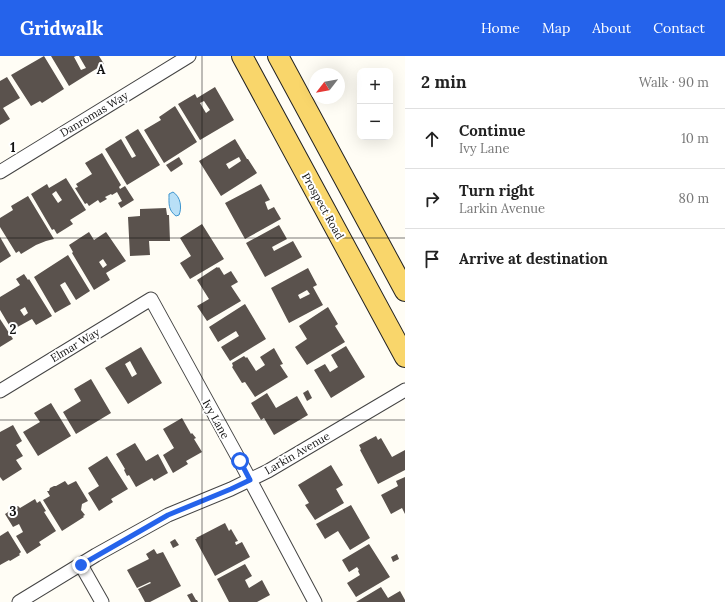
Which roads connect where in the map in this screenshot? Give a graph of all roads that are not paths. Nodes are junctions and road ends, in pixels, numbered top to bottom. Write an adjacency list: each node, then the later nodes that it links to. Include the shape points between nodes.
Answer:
1 (189, 56): 4 (street, Danromas Way)
2 (242, 56): 7 (main road, Prospect Road)
3 (278, 56): 5 (main road)
4 (0, 172)
5 (405, 291)
6 (151, 299): 9 (street, Elmar Way); 10 (street, Ivy Lane)
7 (405, 357)
8 (405, 390): 10 (street, Larkin Avenue)
9 (0, 391)
10 (250, 480): 11 (street, Larkin Avenue, via 168,515); 14 (street, Ivy Lane)
11 (81, 565): 12 (street, Larkin Avenue); 13 (street)
12 (19, 602)
13 (102, 602)
14 (315, 602)

